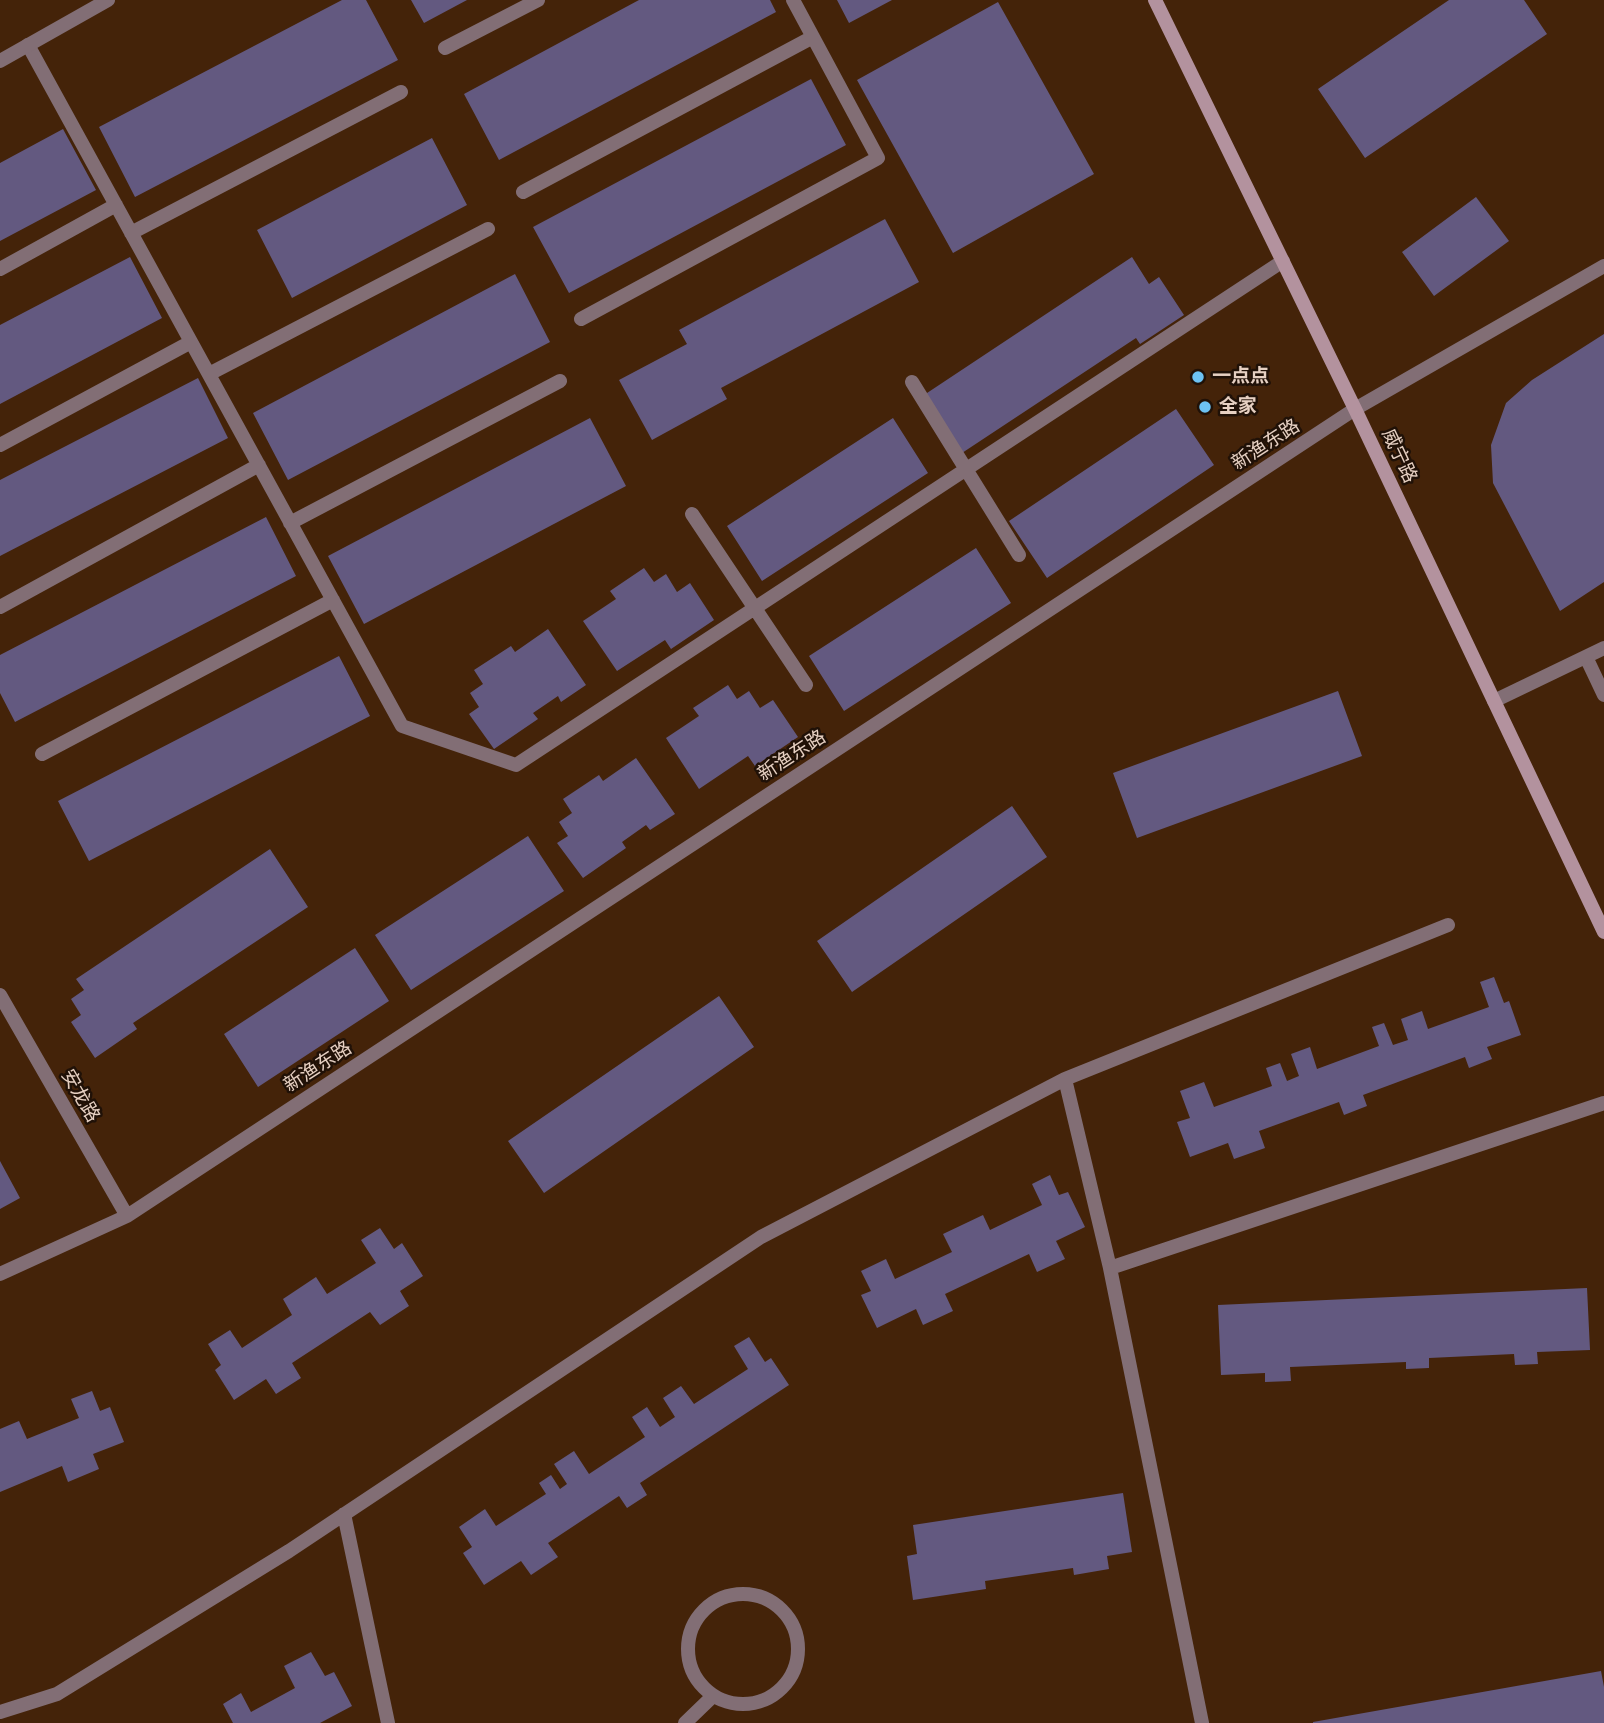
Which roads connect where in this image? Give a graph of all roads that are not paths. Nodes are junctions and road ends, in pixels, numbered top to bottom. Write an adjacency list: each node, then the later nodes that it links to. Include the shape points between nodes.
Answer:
1 (108, 0): 6 (street)
2 (538, 0): 7 (street)
3 (793, 0): 5 (street)
4 (1155, 0): 14 (main road, 威宁路)
5 (813, 37): 10 (street); 17 (street, via 878,158)
6 (28, 45): 8 (street); 11 (street)
7 (444, 48)
8 (0, 61)
9 (401, 92): 13 (street)
10 (523, 192)
11 (116, 205): 13 (street); 16 (street)
12 (488, 229): 19 (street)
13 (131, 233): 18 (street)
14 (1283, 261): 22 (main road, 威宁路); 25 (street)
15 (1604, 266): 22 (street, 新渔东路)
16 (0, 269)
17 (581, 319)
18 (191, 342): 19 (street); 23 (street)
19 (209, 374): 24 (street)
20 (560, 381): 27 (street)
21 (912, 382): 25 (street)
22 (1355, 409): 36 (main road, 威宁路); 43 (street, 新渔东路)
23 (0, 445)
24 (258, 465): 27 (street); 30 (street)
25 (966, 469): 28 (street); 31 (street)
26 (692, 514): 31 (street)
27 (290, 523): 29 (street)
28 (1019, 555)
29 (333, 600): 31 (street, via 402,726 516,765); 37 (street)
30 (0, 607)
31 (755, 608): 34 (street)
32 (1604, 648): 33 (street)
33 (1586, 656): 35 (street); 36 (street)
34 (806, 685)
35 (1604, 695)
36 (1494, 701): 39 (main road, 威宁路)
37 (42, 754)
38 (1448, 925): 41 (street)
39 (1604, 932)
40 (0, 995): 43 (street, 安龙路)
41 (1065, 1079): 44 (street); 46 (street, via 761,1237)
42 (1604, 1103): 44 (street)
43 (127, 1216): 45 (street, 新渔东路)
44 (1110, 1268): 51 (street)
45 (0, 1274)
46 (344, 1514): 48 (street, via 57,1694); 49 (street)
47 (713, 1696): 47 (street, via 747,1704 764,1700 791,1678 798,1643 793,1626 768,1600 732,1595 700,1614 687,1648 690,1667); 50 (street)
48 (0, 1712)
49 (388, 1723)
50 (685, 1723)
51 (1202, 1723)

